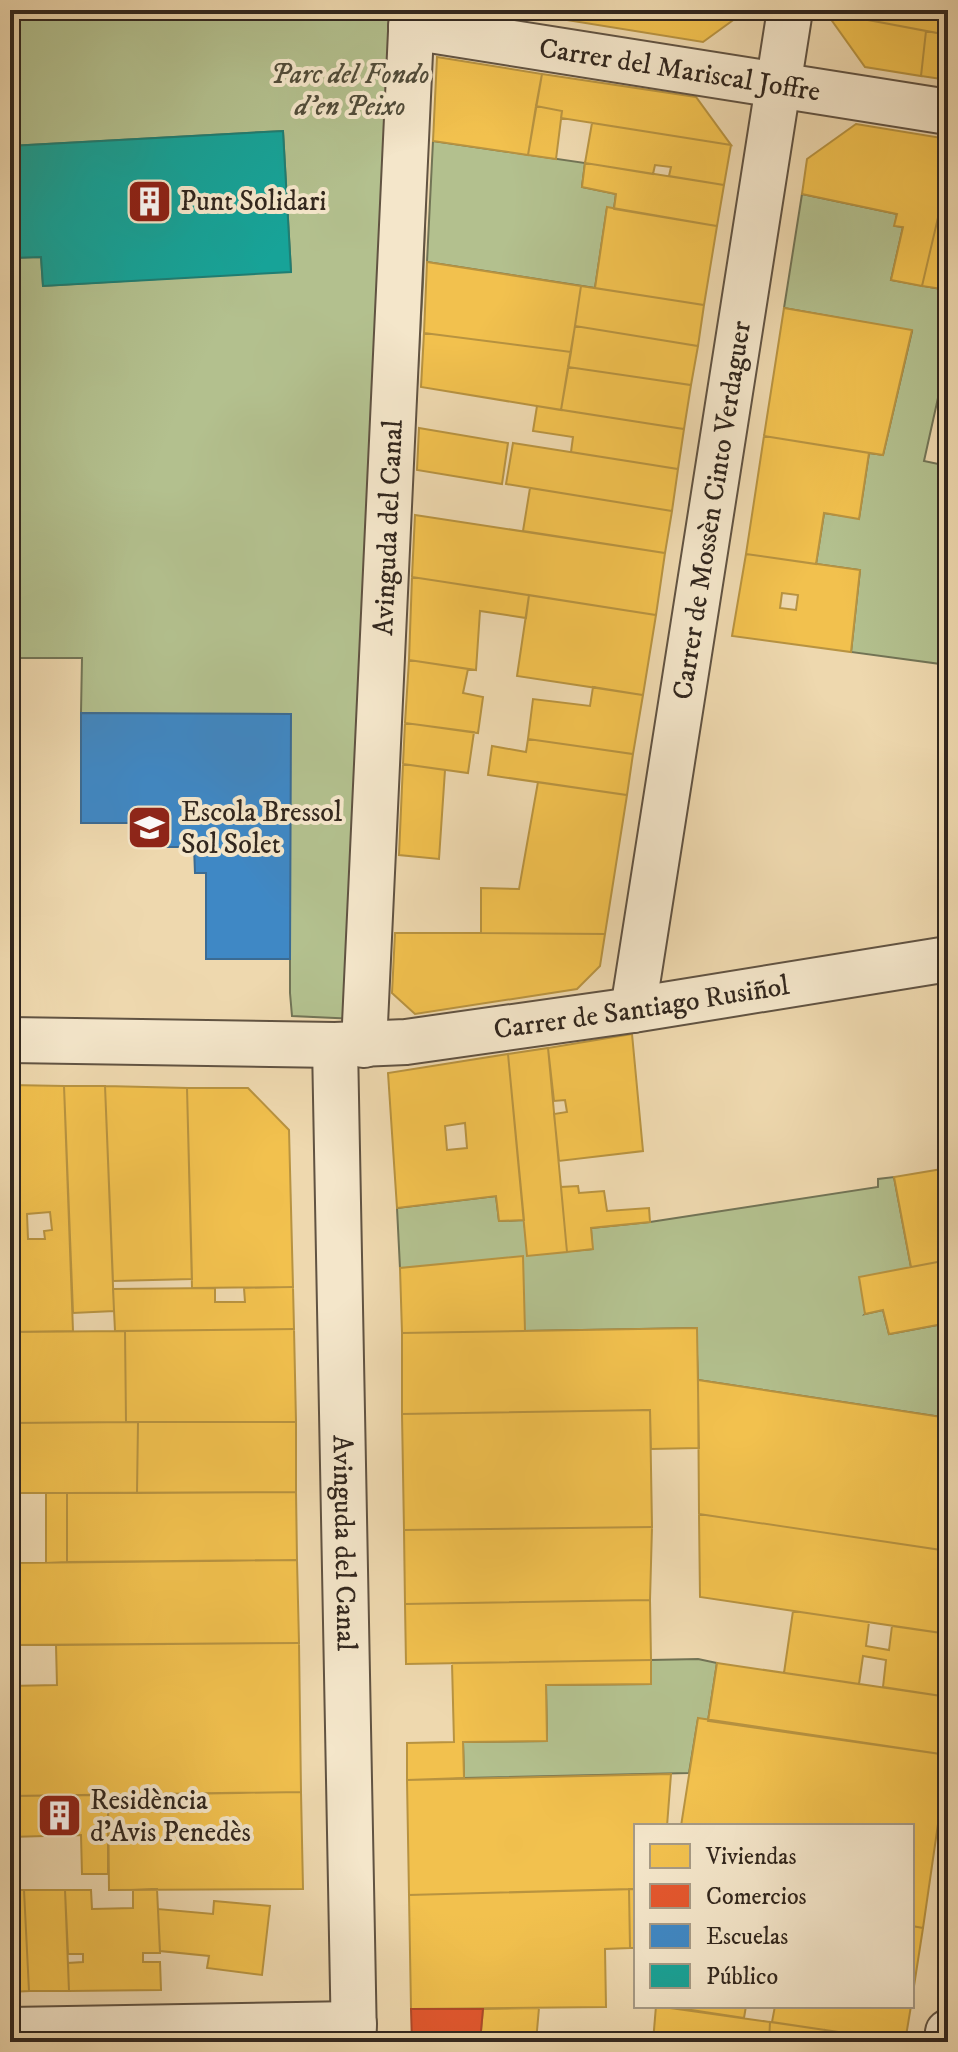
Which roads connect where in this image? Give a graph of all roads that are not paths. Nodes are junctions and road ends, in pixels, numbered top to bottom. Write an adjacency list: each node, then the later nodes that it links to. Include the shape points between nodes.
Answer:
1 (790, 10): 3 (street, Carrer de Mossèn Cinto Verdaguer)
2 (411, 18): 3 (street, Carrer del Mariscal Joffre); 8 (street, Avinguda del Canal)
3 (778, 84): 4 (street, Carrer del Mariscal Joffre); 6 (street, Carrer de Mossèn Cinto Verdaguer)
4 (948, 112)
5 (948, 959): 6 (street, Carrer de Santiago Rusiñol)
6 (633, 1010): 8 (street, Carrer de Santiago Rusiñol)
7 (10, 1040): 8 (street, Carrer de Santiago Rusiñol)
8 (349, 1045): 11 (street, Avinguda del Canal)
9 (10, 2030): 11 (street)
10 (948, 2032): 12 (street)
11 (354, 2033)
12 (947, 2042)

